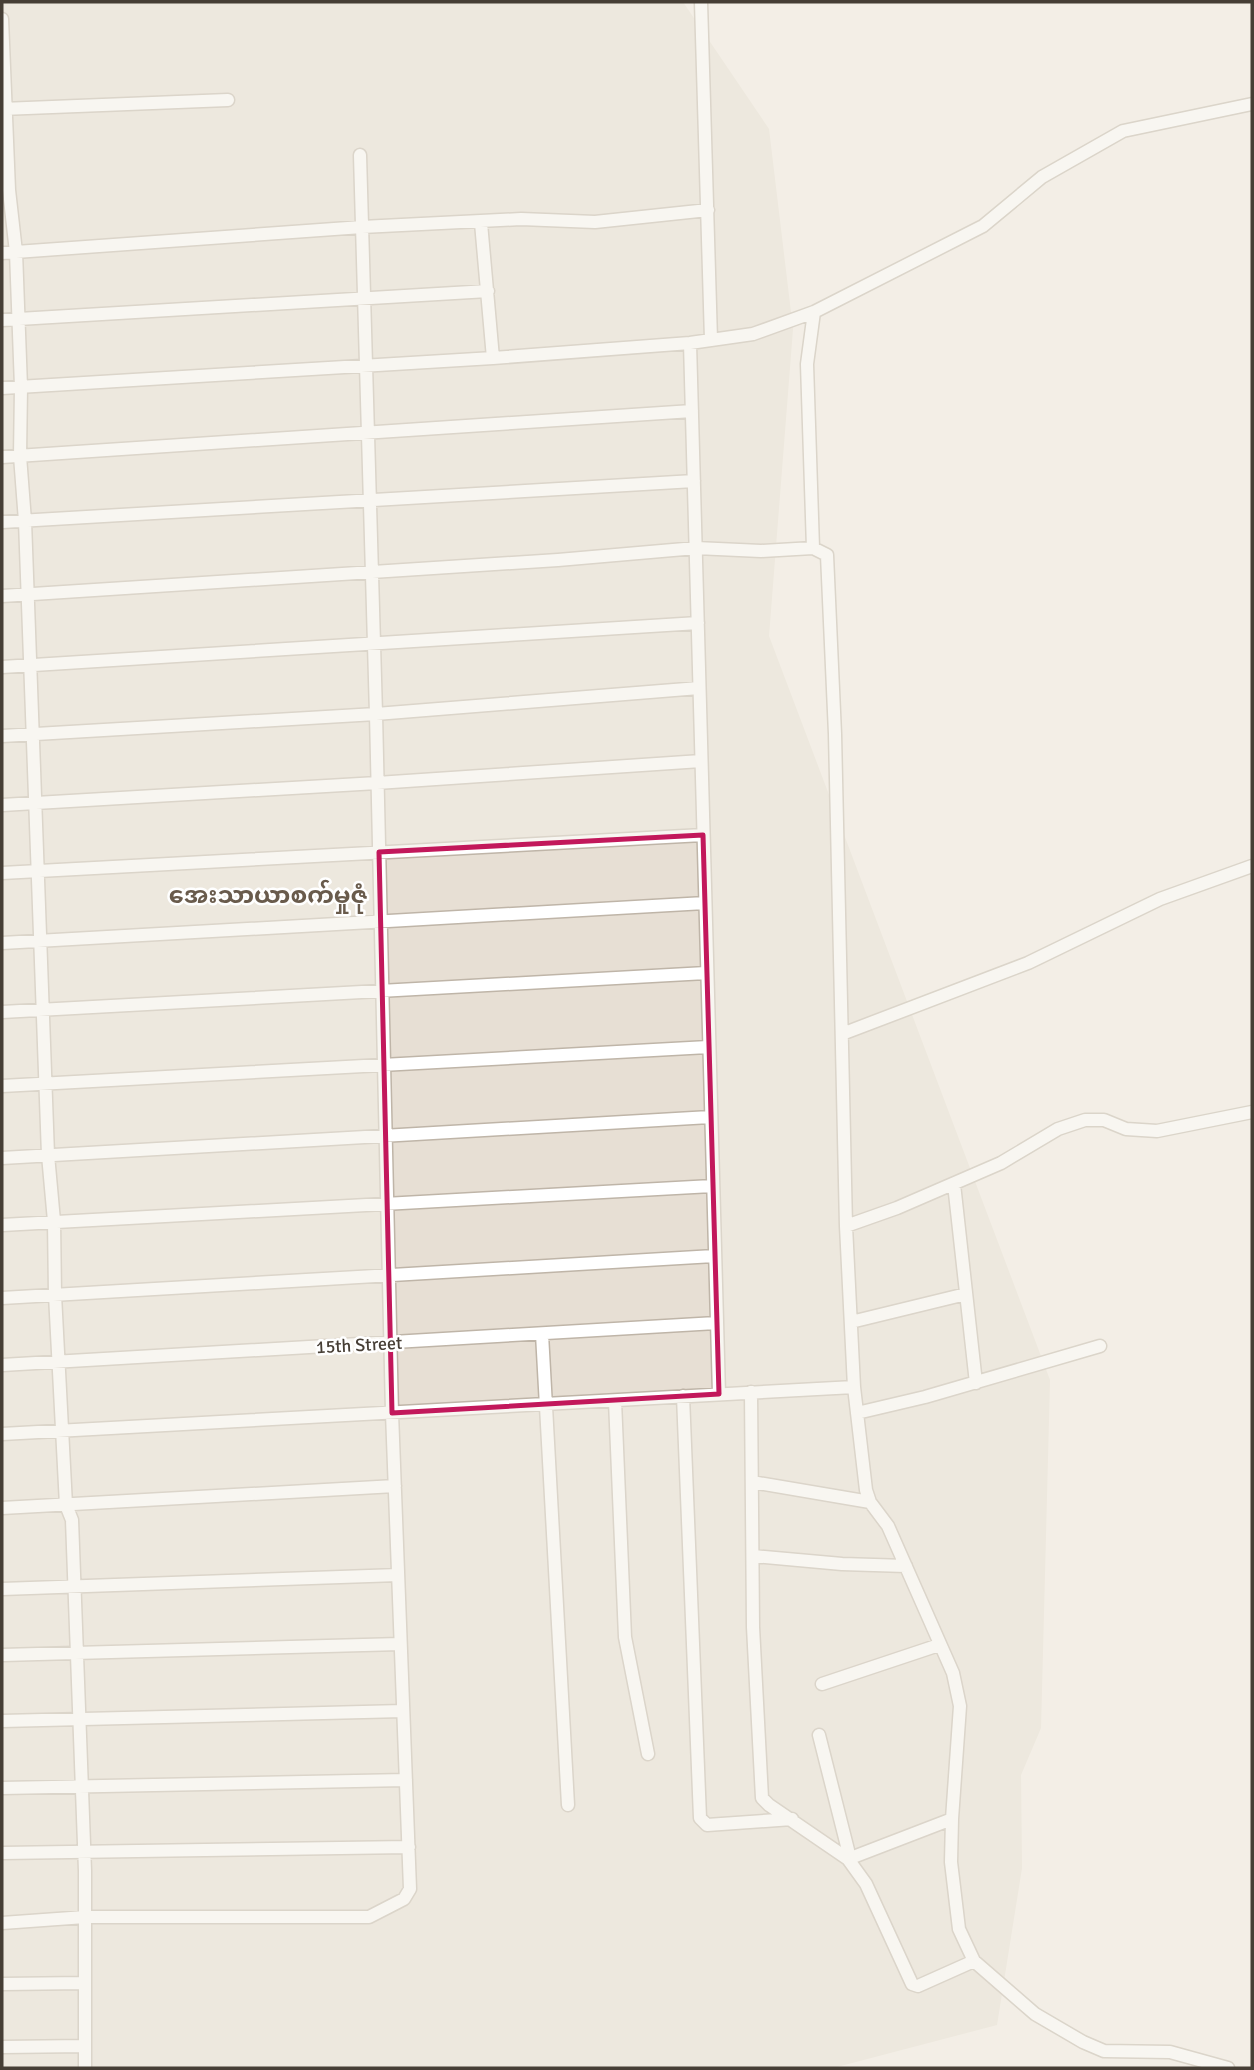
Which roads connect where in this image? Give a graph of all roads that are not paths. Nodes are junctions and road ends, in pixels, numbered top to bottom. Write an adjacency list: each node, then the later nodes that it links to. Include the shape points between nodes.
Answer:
1 (701, 2): 8 (street)
2 (2, 19): 3 (street)
3 (2, 42): 6 (street)
4 (228, 100): 6 (street)
5 (1252, 104): 15 (street, via 1123,131 1042,177 983,226)
6 (4, 109): 11 (street)
7 (360, 155): 10 (street)
8 (708, 210): 9 (street, via 595,222 521,219); 18 (street)
9 (481, 223): 10 (street); 13 (street)
10 (362, 227): 11 (street); 14 (street)
11 (16, 252): 12 (street); 16 (street)
12 (2, 253)
13 (488, 291): 14 (street); 20 (street)
14 (363, 298): 16 (street); 21 (street)
15 (814, 312): 18 (street, via 753,334); 33 (street, via 807,364)
16 (18, 319): 17 (street); 22 (street)
17 (2, 320)
18 (712, 340): 19 (street)
19 (690, 343): 20 (street); 24 (street)
20 (493, 358): 21 (street)
21 (366, 365): 22 (street); 25 (street)
22 (21, 387): 23 (street); 26 (street)
23 (2, 388)
24 (692, 411): 25 (street); 28 (street)
25 (367, 432): 26 (street); 29 (street)
26 (20, 456): 27 (street); 30 (street)
27 (2, 457)
28 (694, 481): 29 (street); 32 (street)
29 (369, 499): 30 (street); 34 (street)
30 (25, 521): 31 (street); 35 (street)
31 (2, 522)
32 (696, 548): 33 (street); 34 (street); 37 (street)
33 (813, 548): 62 (street, via 828,555)
34 (371, 572): 35 (street); 38 (street)
35 (28, 595): 36 (street); 39 (street)
36 (2, 596)
37 (698, 623): 38 (street); 41 (street)
38 (373, 643): 39 (street); 42 (street)
39 (30, 665): 40 (street); 43 (street)
40 (2, 667)
41 (699, 688): 42 (street); 45 (street)
42 (376, 714): 43 (street); 46 (street)
43 (33, 735): 44 (street); 47 (street)
44 (2, 736)
45 (701, 761): 46 (street); 49 (street)
46 (377, 783): 47 (street); 50 (street)
47 (37, 802): 48 (street); 52 (street)
48 (2, 805)
49 (703, 835): 50 (street); 54 (street)
50 (379, 852): 52 (street); 55 (street)
51 (1252, 866): 62 (street, via 1160,899 1028,963)
52 (38, 871): 53 (street); 56 (street)
53 (2, 873)
54 (705, 903): 55 (street); 58 (street)
55 (380, 923): 56 (street); 59 (street)
56 (40, 940): 57 (street); 60 (street)
57 (2, 943)
58 (706, 973): 59 (street); 63 (street)
59 (382, 990): 60 (street); 64 (street)
60 (42, 1010): 61 (street); 65 (street)
61 (2, 1012)
62 (842, 1034): 77 (street)
63 (708, 1047): 64 (street); 68 (street)
64 (384, 1064): 65 (street); 69 (street)
65 (45, 1083): 66 (street); 70 (street)
66 (2, 1086)
67 (1252, 1112): 72 (street, via 1157,1131 1085,1120 1058,1129 1002,1164)
68 (710, 1117): 69 (street); 73 (street)
69 (385, 1135): 70 (street); 74 (street)
70 (48, 1155): 71 (street); 75 (street)
71 (2, 1158)
72 (954, 1184): 77 (street); 80 (street)
73 (712, 1186): 74 (street); 78 (street)
74 (387, 1205): 75 (street); 79 (street)
75 (54, 1221): 76 (street); 81 (street)
76 (2, 1224)
77 (846, 1226): 83 (street)
78 (714, 1256): 79 (street); 84 (street)
79 (388, 1275): 81 (street); 86 (street)
80 (966, 1294): 83 (street); 90 (street)
81 (55, 1295): 82 (street); 88 (street)
82 (2, 1298)
83 (851, 1322): 91 (street)
84 (716, 1323): 85 (street, 15th Street); 93 (street)
85 (542, 1334): 86 (street, 15th Street); 96 (street)
86 (390, 1343): 88 (street, 15th Street); 97 (street)
87 (1100, 1346): 90 (street)
88 (59, 1362): 89 (street, 15th Street); 99 (street)
89 (2, 1365)
90 (976, 1383): 98 (street)
91 (854, 1387): 92 (street); 98 (street)
92 (751, 1392): 93 (street); 101 (street)
93 (719, 1394): 94 (street)
94 (683, 1396): 95 (street); 125 (street, via 700,1818 707,1825)
95 (615, 1401): 96 (street); 120 (street, via 625,1637)
96 (545, 1404): 97 (street); 124 (street)
97 (392, 1413): 99 (street); 102 (street)
98 (857, 1413): 103 (street)
99 (62, 1430): 100 (street); 104 (street)
100 (2, 1434)
101 (752, 1482): 103 (street); 106 (street)
102 (395, 1486): 104 (street); 108 (street)
103 (870, 1502): 107 (street, via 888,1526)
104 (66, 1504): 105 (street); 109 (street, via 72,1520)
105 (2, 1508)
106 (753, 1556): 107 (street); 125 (street, via 762,1797)
107 (906, 1566): 112 (street)
108 (398, 1576): 109 (street); 111 (street)
109 (74, 1587): 110 (street); 113 (street)
110 (2, 1589)
111 (400, 1644): 113 (street); 116 (street)
112 (939, 1645): 115 (street); 126 (street, via 953,1673 960,1706)
113 (77, 1653): 114 (street); 117 (street)
114 (2, 1655)
115 (822, 1684)
116 (403, 1711): 117 (street); 121 (street)
117 (79, 1720): 118 (street); 122 (street)
118 (2, 1721)
119 (819, 1735): 130 (street)
120 (648, 1754)
121 (406, 1780): 122 (street); 127 (street)
122 (81, 1786): 123 (street); 129 (street)
123 (2, 1788)
124 (568, 1805)
125 (793, 1819): 130 (street)
126 (952, 1819): 130 (street); 133 (street, via 951,1862 959,1929)
127 (409, 1847): 129 (street); 131 (street, via 411,1889 404,1899 369,1917)
128 (2, 1853): 129 (street)
129 (84, 1853): 131 (street)
130 (848, 1859): 133 (street, via 866,1884 912,1984 918,1986)
131 (85, 1917): 132 (street); 134 (street)
132 (2, 1923)
133 (975, 1961): 139 (street, via 1034,2014 1104,2051 1170,2052)
134 (85, 1983): 135 (street); 136 (street)
135 (2, 1984)
136 (85, 2046): 137 (street); 138 (street)
137 (2, 2047)
138 (85, 2068)
139 (1228, 2068)

